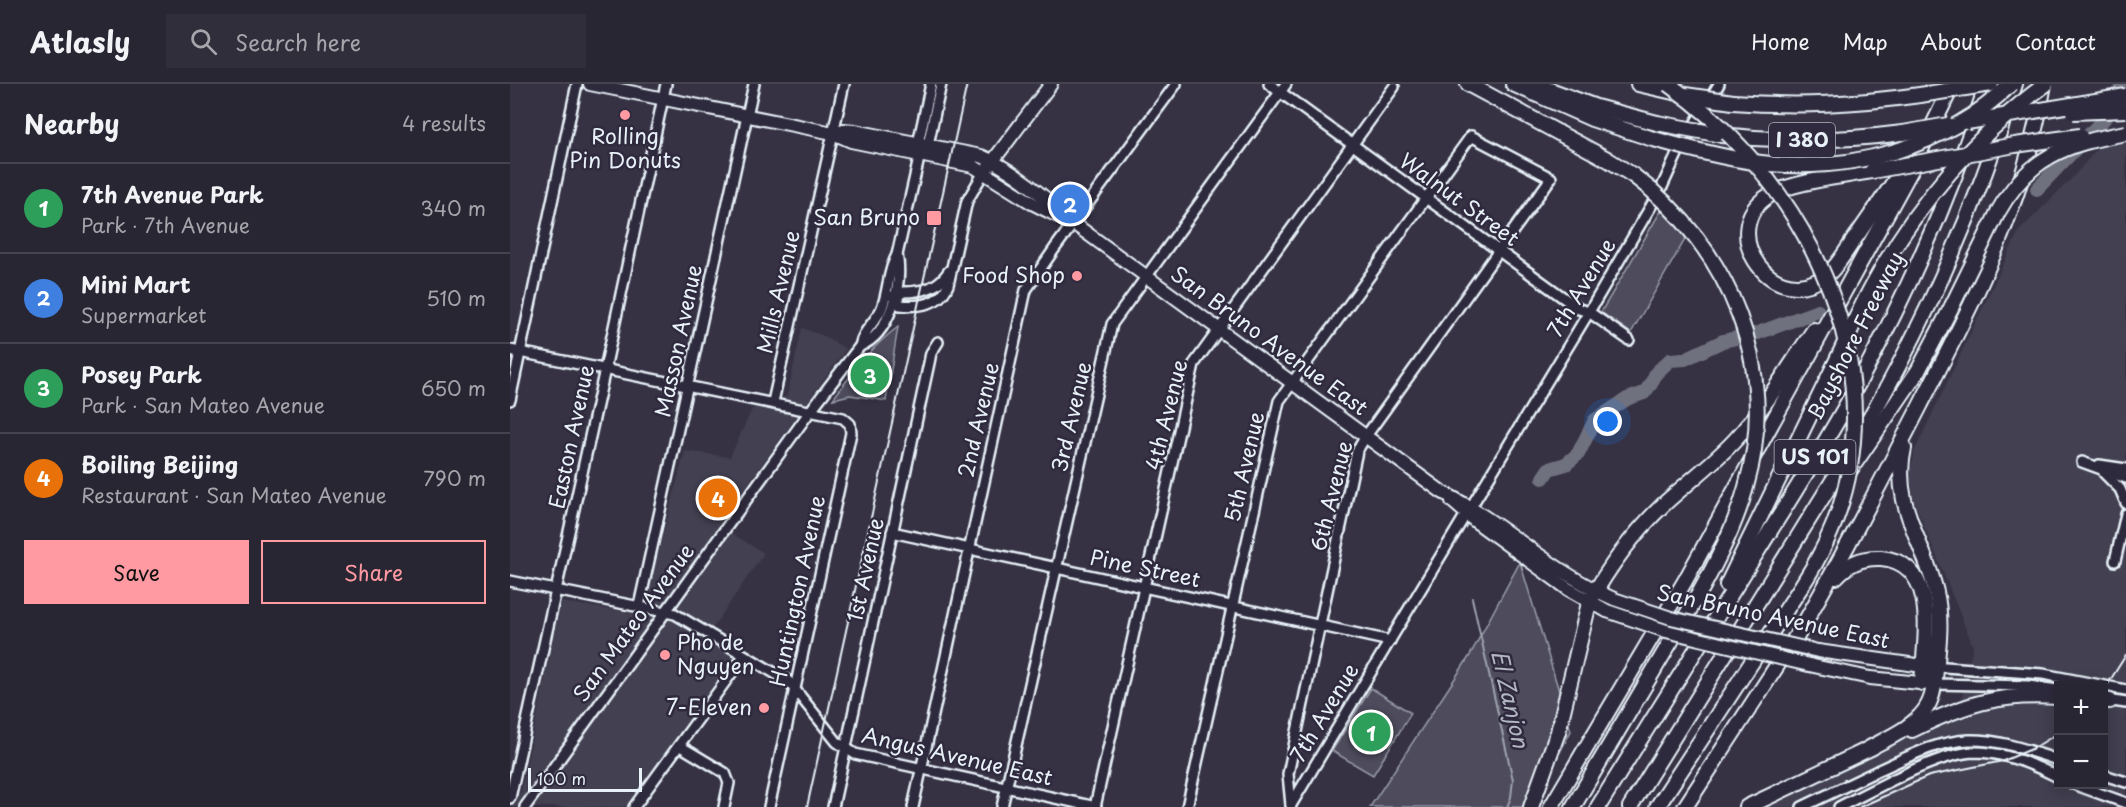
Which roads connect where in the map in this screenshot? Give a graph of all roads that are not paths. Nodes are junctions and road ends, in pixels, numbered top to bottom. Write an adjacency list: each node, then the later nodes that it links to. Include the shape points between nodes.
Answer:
1 (577, 84): 47 (street)
2 (590, 84): 24 (main road)
3 (666, 84): 24 (street, Easton Avenue)
4 (754, 84): 27 (street, Masson Avenue)
5 (844, 84): 28 (street, Mills Avenue)
6 (931, 84): 31 (street)
7 (941, 84): 31 (street)
8 (1051, 84): 32 (main road)
9 (1176, 84): 36 (street, 2nd Avenue)
10 (1269, 84): 22 (street, Walnut Street)
11 (1468, 84): 112 (highway, bridge, via 1607,159 1672,208 1706,248 1731,292 1752,362 1757,411 1752,461 1731,532 1700,592)
12 (1513, 84): 18 (highway, bridge, via 1650,138 1714,155 1763,163 1815,164 1862,160 1913,146 1978,111)
13 (1534, 84): 26 (highway, I 380, bridge, via 1596,107 1657,123 1716,134 1803,140 1903,133)
14 (1638, 84): 20 (highway, I 380, bridge, via 1733,102 1783,105 1835,105)
15 (1668, 84): 81 (highway, bridge, via 1729,135 1785,204 1830,291 1851,370 1854,431 1850,466 1832,529 1801,587)
16 (1719, 84): 42 (street, 7th Avenue)
17 (1952, 84): 29 (highway, bridge, via 1901,171 1831,271 1814,282 1794,285 1776,281 1760,269 1750,252 1748,232 1752,214 1769,195 1786,188 1872,171 2047,140); 41 (highway, via 1916,162)
18 (2013, 84): 63 (highway, US 101, via 1978,190 1929,304 1871,416)
19 (2045, 84): 51 (highway, via 2009,218 1985,277); 79 (highway, bridge, via 1971,149 1917,213 1875,280 1761,519)
20 (1985, 85): 79 (highway, Bayshore Freeway / US 101, via 1938,217 1877,348 1822,446)
21 (1394, 87): 30 (street, 4th Avenue)
22 (1283, 88): 30 (street, Walnut Street); 39 (street, 3rd Avenue)
23 (2126, 96): 26 (highway, I 380, bridge)
24 (662, 98): 27 (main road); 48 (street, Easton Avenue)
25 (2126, 110): 26 (highway, bridge)
26 (2029, 111)
27 (747, 116): 28 (main road); 50 (street, Masson Avenue)
28 (833, 133): 31 (main road, via 851,141); 53 (street, Mills Avenue)
29 (2126, 133): 63 (highway, bridge, via 2067,147 2022,177 2005,199 1929,351 1898,402)
30 (1352, 145): 35 (street, Walnut Street); 43 (street, 4th Avenue)
31 (922, 148): 32 (main road, San Bruno Avenue East); 33 (main road, San Bruno Avenue East); 40 (street, via 897,255 901,268)
32 (993, 161): 33 (main road); 36 (main road, San Bruno Avenue East, via 1054,204)
33 (984, 172): 36 (main road, San Bruno Avenue East, via 1032,203); 38 (street, via 967,201)
34 (1551, 178): 35 (street, 5th Avenue, via 1471,136); 37 (street, 6th Avenue)
35 (1427, 199): 37 (street, Walnut Street); 49 (street, 5th Avenue)
36 (1073, 223): 39 (main road, San Bruno Avenue East); 64 (street, 2nd Avenue, via 1026,291)
37 (1498, 251): 42 (street, Walnut Street, via 1579,309); 55 (street, 6th Avenue)
38 (951, 268): 40 (street, via 930,288 903,292); 40 (street, via 946,289 930,303 900,305)
39 (1146, 276): 43 (main road, San Bruno Avenue East); 66 (street, 3rd Avenue, via 1112,324)
40 (892, 298): 54 (street, San Mateo Avenue, via 889,315 869,343 860,346)
41 (1839, 300): 70 (highway, via 1750,424 1639,530); 111 (highway, via 1685,581)
42 (1589, 312): 44 (street, Walnut Street); 60 (street, 7th Avenue)
43 (1220, 330): 49 (main road, San Bruno Avenue East); 68 (street, 4th Avenue, via 1194,364)
44 (1629, 340)
45 (938, 342): 62 (street, 1st Avenue, via 931,353)
46 (510, 350): 47 (street)
47 (521, 352): 48 (street); 52 (street)
48 (605, 369): 50 (street); 69 (street, Easton Avenue)
49 (1292, 382): 55 (main road, San Bruno Avenue East); 72 (street, 5th Avenue, via 1279,400)
50 (688, 385): 53 (street); 71 (street, Masson Avenue)
51 (1928, 390): 75 (highway, via 1849,545); 78 (highway, via 1905,444 1900,482 1909,520 1936,593 1939,616)
52 (510, 400)
53 (773, 402): 54 (street)
54 (811, 410): 73 (street, San Mateo Avenue); 82 (street, Huntington Avenue, via 843,417 850,424 851,433)
55 (1366, 436): 60 (main road, San Bruno Avenue East); 74 (street, 6th Avenue, via 1357,451)
56 (2126, 469): 57 (street, via 2082,462)
57 (2102, 471): 58 (street); 59 (street, via 2120,489)
58 (2126, 478)
59 (2126, 503)
60 (1468, 511): 70 (main road, San Bruno Avenue East, via 1563,585); 76 (street, 7th Avenue)
61 (2126, 514): 65 (street)
62 (892, 532): 64 (street, Pine Street); 89 (street, 1st Avenue)
63 (1798, 537): 114 (highway, US 101)
64 (968, 549): 66 (street, Pine Street); 92 (street, 2nd Avenue)
65 (2115, 561)
66 (1055, 568): 68 (street, Pine Street); 96 (street, 3rd Avenue)
67 (510, 581): 69 (street, Angus Avenue East)
68 (1145, 587): 72 (street, Pine Street); 108 (street, 4th Avenue)
69 (557, 590): 71 (street, Angus Avenue East); 98 (street, Easton Avenue)
70 (1592, 597): 78 (main road, San Bruno Avenue East, bridge, via 1614,599 1671,618 1818,651); 80 (main road, San Bruno Avenue East, bridge, via 1607,611 1666,631 1809,665); 110 (highway, via 1558,732)
71 (639, 606): 73 (street, Angus Avenue East)
72 (1232, 606): 74 (street, Pine Street); 109 (street, 5th Avenue)
73 (667, 612): 77 (street, Angus Avenue East); 100 (street, San Mateo Avenue)
74 (1320, 626): 76 (street, Pine Street); 101 (street, 6th Avenue, via 1288,774)
75 (1797, 636): 78 (highway, via 1843,570 1860,560 1885,559 1906,568 1921,588); 117 (highway)
76 (1390, 641): 101 (street, 7th Avenue)
77 (744, 656): 82 (street, Angus Avenue East); 88 (street)
78 (1930, 666): 80 (highway); 84 (street, San Bruno Avenue East, via 2043,674)
79 (1681, 675): 113 (highway, Bayshore Freeway / US 101)
80 (1928, 684): 83 (street, San Bruno Avenue East); 90 (highway, via 1929,705 1919,718)
81 (1737, 685): 115 (highway); 116 (highway)
82 (795, 688): 89 (street, Angus Avenue East); 104 (street, Huntington Avenue)
83 (2054, 689)
84 (2126, 690)
85 (2054, 697): 90 (highway, via 2016,696 1978,702)
86 (2108, 700): 87 (street)
87 (2126, 703)
88 (680, 746): 102 (street); 103 (street, via 725,773 729,783)
89 (846, 749): 92 (street, Angus Avenue East); 105 (street, 1st Avenue)
90 (1866, 750): 118 (highway)
91 (2054, 759): 119 (street, via 1997,742 1951,742 1902,760)
92 (921, 769): 96 (street, Angus Avenue East); 106 (street, 2nd Avenue)
93 (2054, 775): 120 (street, via 2004,756 1961,754)
94 (2108, 777): 95 (street)
95 (2126, 782)
96 (1006, 788): 107 (street, 3rd Avenue); 108 (street, Angus Avenue East)
97 (2088, 789): 99 (street)
98 (510, 798): 100 (street)
99 (2126, 802)
100 (526, 806)
101 (1290, 806)
102 (634, 807)
103 (724, 807)
104 (769, 807)
105 (833, 807)
106 (913, 807)
107 (1002, 807)
108 (1095, 807)
109 (1187, 807)
110 (1531, 807)
111 (1551, 807)
112 (1573, 807)
113 (1598, 807)
114 (1630, 807)
115 (1657, 807)
116 (1666, 807)
117 (1685, 807)
118 (1747, 807)
119 (1802, 807)
120 (1839, 807)

